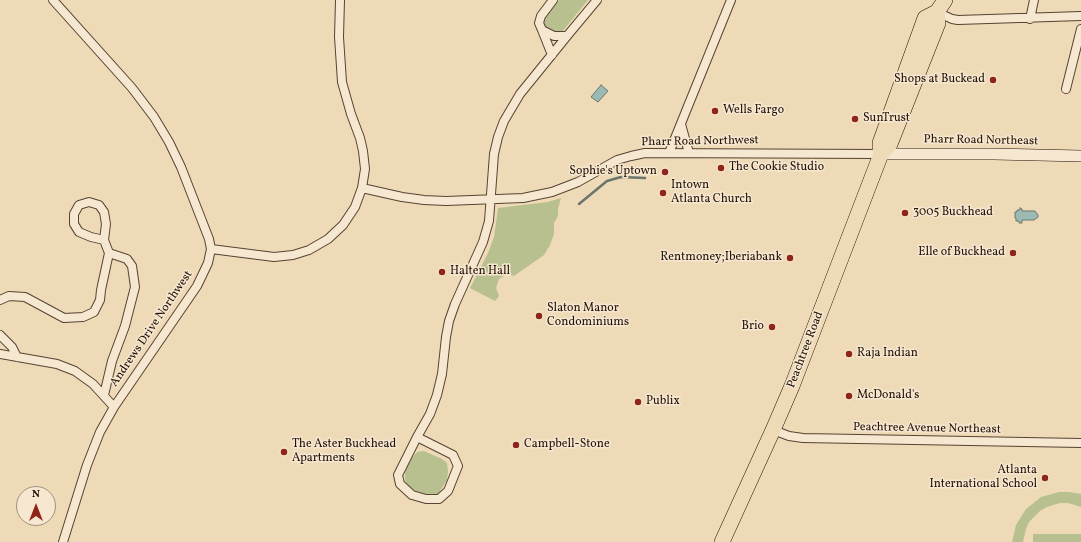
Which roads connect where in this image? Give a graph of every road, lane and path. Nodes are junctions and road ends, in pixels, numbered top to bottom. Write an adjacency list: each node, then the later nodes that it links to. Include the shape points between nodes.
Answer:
1 (53, 0): 23 (street, via 132,88 154,117 181,167)
2 (340, 0): 20 (street, via 341,76 363,151 365,169)
3 (553, 0): 11 (street, via 541,16 539,23)
4 (596, 0): 12 (street)
5 (731, 0): 15 (street)
6 (1034, 0): 9 (street)
7 (941, 6): 9 (street, via 952,19 958,20); 18 (highway, Peachtree Road, via 925,18 880,143)
8 (1081, 16): 9 (street)
9 (1030, 19)
10 (1081, 29): 14 (street)
11 (542, 30): 12 (street, via 554,36); 13 (street)
12 (567, 36): 13 (street)
13 (552, 55): 21 (street, via 520,94 504,121 494,154)
14 (1066, 88)
15 (681, 124): 16 (street); 17 (street)
16 (669, 153): 17 (street, Pharr Road Northwest); 21 (street, Pharr Road Northwest, via 645,153 617,160 578,182 545,193 523,198)
17 (690, 153): 18 (street, Pharr Road Northwest)
18 (880, 154): 19 (street, Pharr Road Northeast); 31 (highway, Peachtree Road)
19 (1081, 156)
20 (362, 188): 21 (street, Pharr Road Northwest, via 424,200); 23 (street, via 355,207 343,225 328,239 309,250 274,257)
21 (491, 200): 32 (street, via 483,242 449,321 437,395)
22 (104, 240): 22 (street, via 79,232 74,224 74,214 79,205 89,202 99,205 104,212 106,224); 24 (street)
23 (211, 249): 30 (street, Andrews Drive Northwest, via 208,263 197,286)
24 (109, 253): 25 (street, via 100,300 94,312 83,318 64,318 25,297 9,296); 29 (street, via 127,259 132,266 135,287)
25 (0, 300)
26 (2, 337): 28 (street, via 12,347)
27 (0, 354): 28 (street)
28 (16, 357): 29 (street, via 71,369 85,376)
29 (104, 395): 30 (street)
30 (114, 407): 34 (street, Andrews Drive Northwest, via 86,465)
31 (774, 430): 33 (street, Peachtree Avenue Northeast, via 804,438); 35 (highway, Peachtree Road)
32 (417, 438): 32 (street, via 398,476 400,484 412,495 439,499 448,491 458,466 453,455)
33 (1081, 443)
34 (63, 542)
35 (722, 542)

